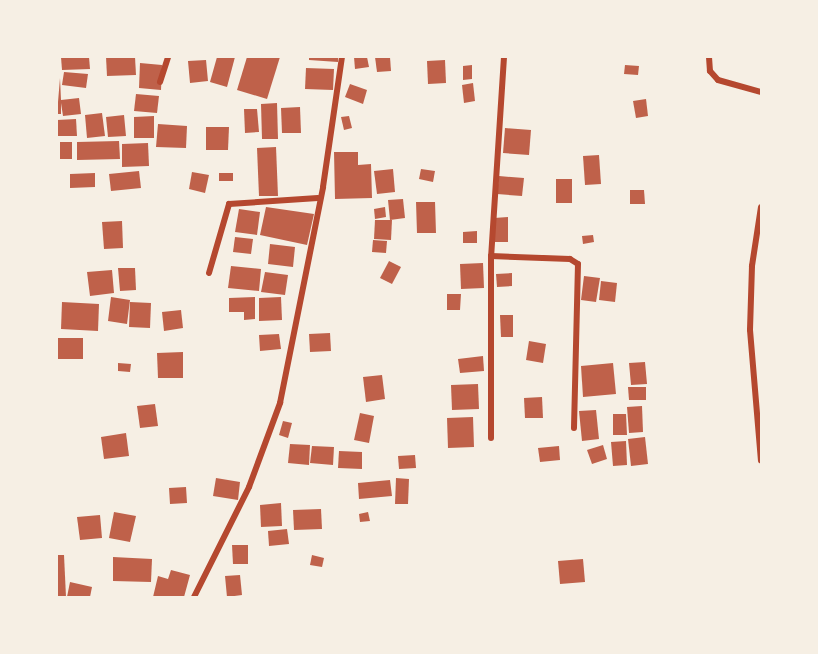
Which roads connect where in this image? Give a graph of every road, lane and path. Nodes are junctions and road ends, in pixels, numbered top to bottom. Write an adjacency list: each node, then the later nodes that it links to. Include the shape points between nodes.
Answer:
1 (168, 57): 5 (street)
2 (342, 57): 7 (street)
3 (504, 57): 9 (street)
4 (709, 57): 6 (street, via 710,71 718,80)
5 (160, 82)
6 (761, 92)
7 (318, 198): 10 (street, via 229,204); 14 (street, via 280,403 249,487)
8 (761, 207): 13 (street, via 752,266 750,330)
9 (491, 256): 11 (street, via 570,259 578,264); 12 (street)
10 (209, 273)
11 (574, 428)
12 (491, 438)
13 (761, 461)
14 (194, 597)

